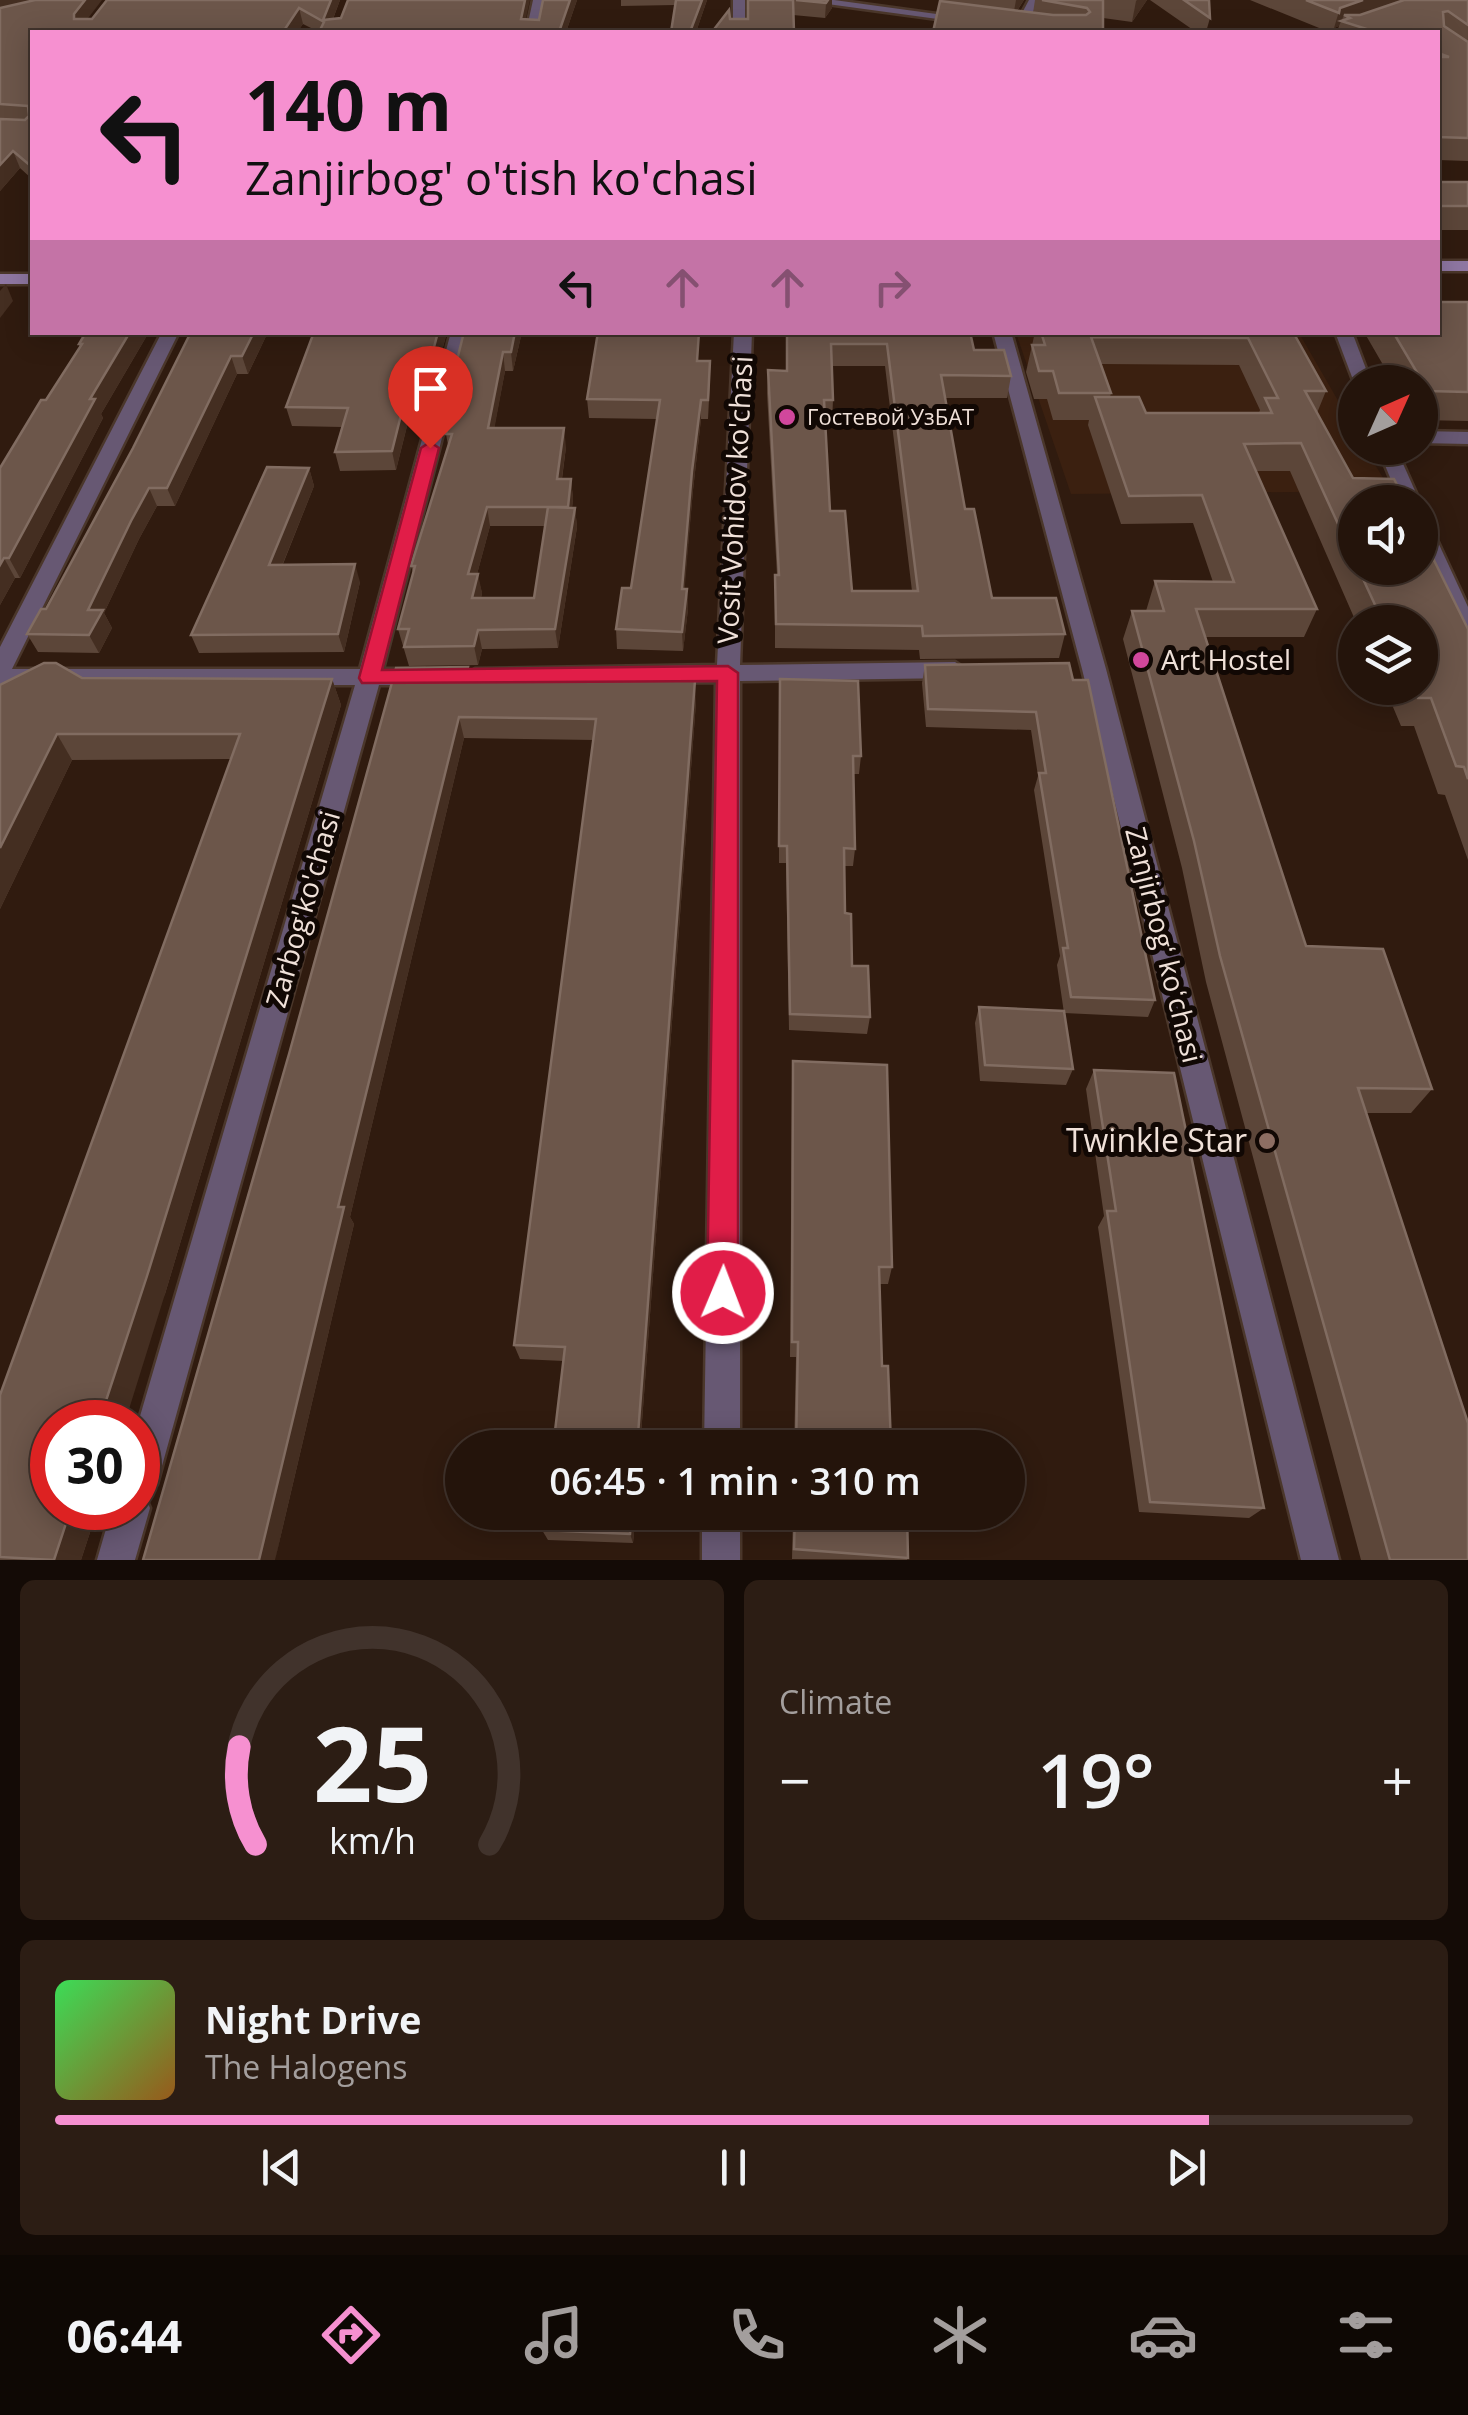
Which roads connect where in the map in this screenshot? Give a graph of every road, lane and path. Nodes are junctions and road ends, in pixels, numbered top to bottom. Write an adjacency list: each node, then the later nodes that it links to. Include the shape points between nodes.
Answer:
1 (539, 0): 9 (street)
2 (739, 0): 10 (street)
3 (804, 0): 5 (street)
4 (1035, 0): 7 (street)
5 (981, 20)
6 (1000, 23): 7 (street)
7 (1018, 25): 8 (street)
8 (1037, 27)
9 (532, 30)
10 (740, 30)
11 (1440, 266): 12 (main road)
12 (1468, 266)
13 (0, 279): 14 (main road)
14 (30, 279)
15 (169, 335): 25 (street)
16 (459, 335): 29 (street, Zarbog'ko'chasi)
17 (743, 335): 27 (street, Vosit Vohidov ko'chasi)
18 (1003, 335): 36 (street, Zanjirbogʻ koʻchasi, via 1084,669)
19 (1344, 335): 20 (street)
20 (1356, 365)
21 (1438, 437): 22 (street)
22 (1468, 438)
23 (1438, 565): 24 (street)
24 (1468, 631)
25 (0, 669)
26 (978, 670): 27 (street)
27 (728, 673): 29 (street); 31 (street, Vosit Vohidov ko'chasi)
28 (0, 677): 29 (street)
29 (369, 678): 30 (street, Zarbog'ko'chasi)
30 (160, 1407)
31 (722, 1430)
32 (125, 1530): 34 (street)
33 (721, 1530): 35 (street)
34 (116, 1560)
35 (721, 1560)
36 (1320, 1560)

